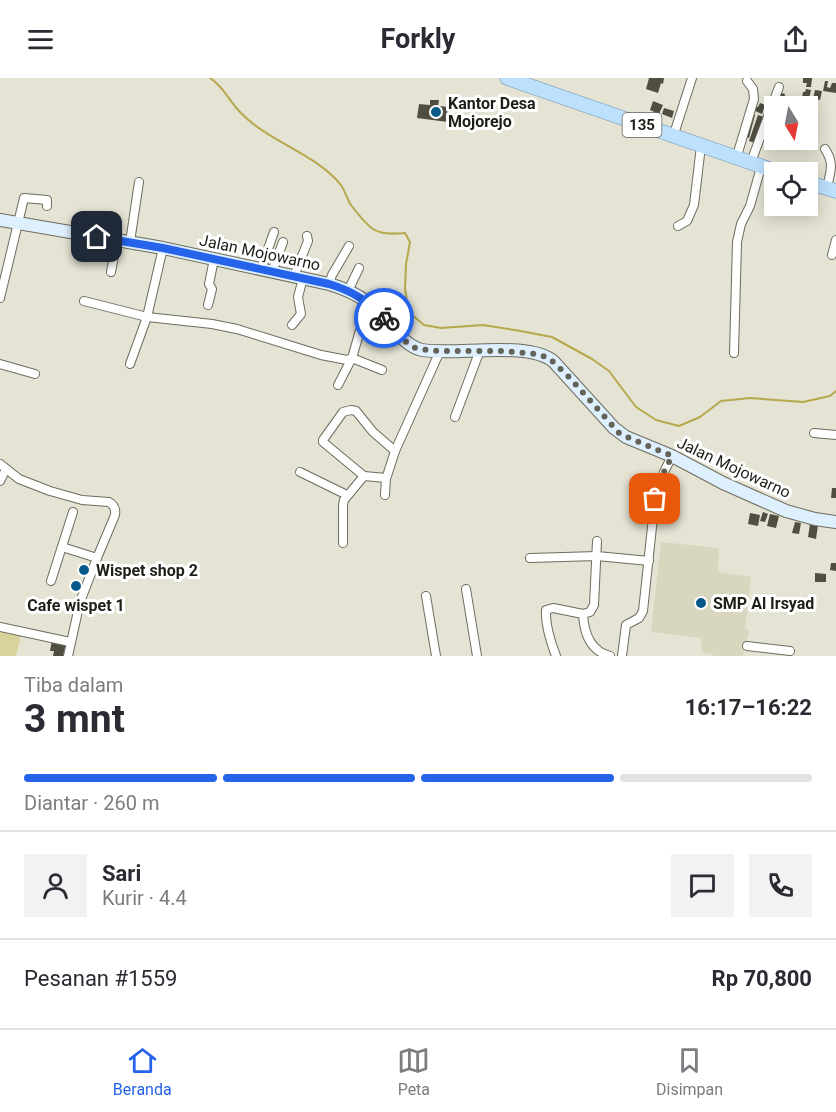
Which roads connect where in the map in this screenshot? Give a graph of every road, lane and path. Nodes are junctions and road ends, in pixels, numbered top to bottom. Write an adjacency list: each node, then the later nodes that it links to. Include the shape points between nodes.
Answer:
1 (507, 78): 5 (main road, 135)
2 (692, 78): 5 (street)
3 (747, 81): 8 (street, via 754,99)
4 (779, 87): 9 (street)
5 (674, 137): 6 (main road, 135)
6 (701, 146): 8 (main road, 135); 16 (street, via 694,205 687,220)
7 (825, 148): 12 (street, via 830,157)
8 (736, 159): 9 (main road, 135)
9 (756, 165): 10 (main road, 135); 40 (street, via 750,206 737,242)
10 (764, 168)
11 (139, 182): 20 (street)
12 (831, 190)
13 (47, 206): 15 (street, via 47,200 24,198)
14 (0, 220): 15 (street, Jalan Mojowarno)
15 (19, 224): 20 (street, Jalan Mojowarno); 32 (street)
16 (678, 226)
17 (274, 232): 27 (street)
18 (307, 236): 29 (street)
19 (836, 240): 24 (street)
20 (123, 241): 23 (street, Jalan Mojowarno); 28 (street)
21 (284, 242): 27 (street)
22 (349, 246): 30 (street)
23 (163, 248): 25 (street, Jalan Mojowarno); 36 (street)
24 (832, 255)
25 (214, 259): 27 (street, Jalan Mojowarno); 35 (street)
26 (359, 268): 31 (street)
27 (266, 270): 29 (street, Jalan Mojowarno)
28 (111, 272)
29 (298, 277): 30 (street, Jalan Mojowarno); 37 (street, via 300,314)
30 (329, 284): 31 (street, Jalan Mojowarno)
31 (348, 291): 34 (street, Jalan Mojowarno)
32 (0, 298)
33 (84, 301): 36 (street)
34 (368, 303): 39 (street, Jalan Mojowarno, via 411,346); 41 (street)
35 (208, 305)
36 (147, 317): 41 (street, via 237,329 321,354); 43 (street)
37 (292, 325)
38 (480, 350): 39 (street, Jalan Mojowarno); 47 (street); 51 (street, Jalan Mojowarno, via 549,358 620,434)
39 (440, 351): 50 (street)
40 (734, 353)
41 (352, 358): 44 (street); 46 (street)
42 (0, 364): 45 (street)
43 (130, 364)
44 (382, 370)
45 (35, 374)
46 (338, 385)
47 (455, 417)
48 (814, 433): 49 (street)
49 (836, 435)
50 (395, 451): 54 (street, via 356,411 343,412 323,442); 55 (street)
51 (672, 456): 59 (street, Jalan Mojowarno, via 786,510); 66 (street, via 655,499)
52 (300, 472): 56 (street)
53 (1, 473): 64 (street, via 82,500 112,504 116,515)
54 (364, 476): 55 (street); 56 (street)
55 (386, 478): 57 (street)
56 (347, 495): 61 (street, via 343,505)
57 (385, 495)
58 (73, 512): 62 (street)
59 (836, 522)
60 (597, 541): 63 (street)
61 (343, 543)
62 (62, 547): 64 (street); 67 (street)
63 (597, 555): 65 (street); 66 (street); 70 (street, via 594,605)
64 (97, 558): 72 (street)
65 (530, 558)
66 (649, 561): 81 (street, via 643,611 626,625)
67 (51, 580)
68 (466, 589): 78 (street)
69 (426, 596): 77 (street)
70 (583, 614): 79 (street, via 546,610); 80 (street, via 584,629 592,646)
71 (0, 627): 72 (street)
72 (70, 642): 76 (street)
73 (747, 646): 75 (street)
74 (790, 651): 75 (street)
75 (763, 652)
76 (68, 656)
77 (436, 656)
78 (477, 656)
79 (556, 656)
80 (610, 656)
81 (622, 656)

